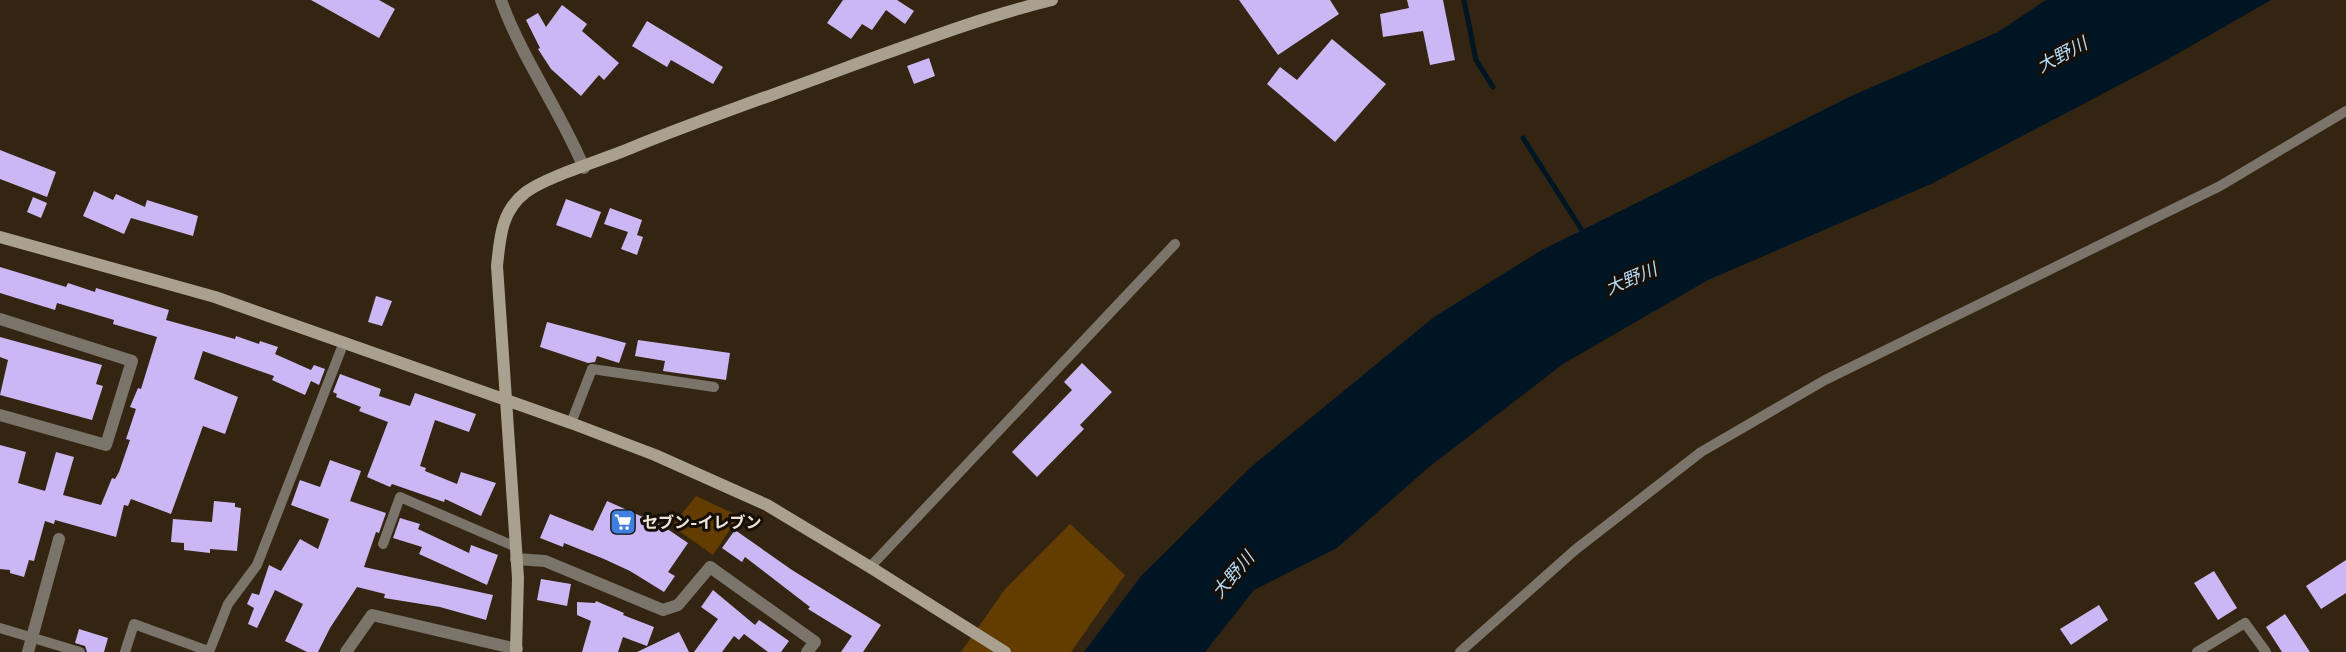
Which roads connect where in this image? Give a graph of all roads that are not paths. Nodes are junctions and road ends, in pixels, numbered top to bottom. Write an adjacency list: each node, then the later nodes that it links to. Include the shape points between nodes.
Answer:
1 (501, 0): 4 (street)
2 (1052, 0): 4 (street, via 994,15 875,57)
3 (2346, 111): 27 (lane, via 2220,186 1825,380 1701,452 1575,550)
4 (584, 168): 10 (street, via 527,191 507,214 500,231 497,266)
5 (0, 237): 8 (street, via 215,297)
6 (1175, 243): 16 (lane)
7 (0, 318): 11 (street, via 132,361 106,445)
8 (344, 342): 10 (street); 23 (lane, via 257,565 228,604)
9 (714, 387): 12 (lane, via 592,369)
10 (508, 401): 12 (street); 15 (street)
11 (0, 415)
12 (571, 423): 16 (street, via 766,505)
13 (59, 539): 18 (street)
14 (383, 544): 15 (lane, via 400,497)
15 (516, 553): 19 (street); 25 (street, via 545,561 663,610 678,605 710,567 815,642)
16 (870, 567): 26 (street)
17 (0, 628): 18 (lane)
18 (32, 638): 20 (street); 21 (lane)
19 (516, 650): 24 (street, via 372,615)
20 (28, 652)
21 (80, 652)
22 (125, 652): 23 (lane, via 134,624)
23 (208, 652)
24 (346, 652)
25 (807, 652)
26 (1005, 652)
27 (1460, 652)
28 (2197, 652): 29 (lane, via 2245,623)
29 (2266, 652)

